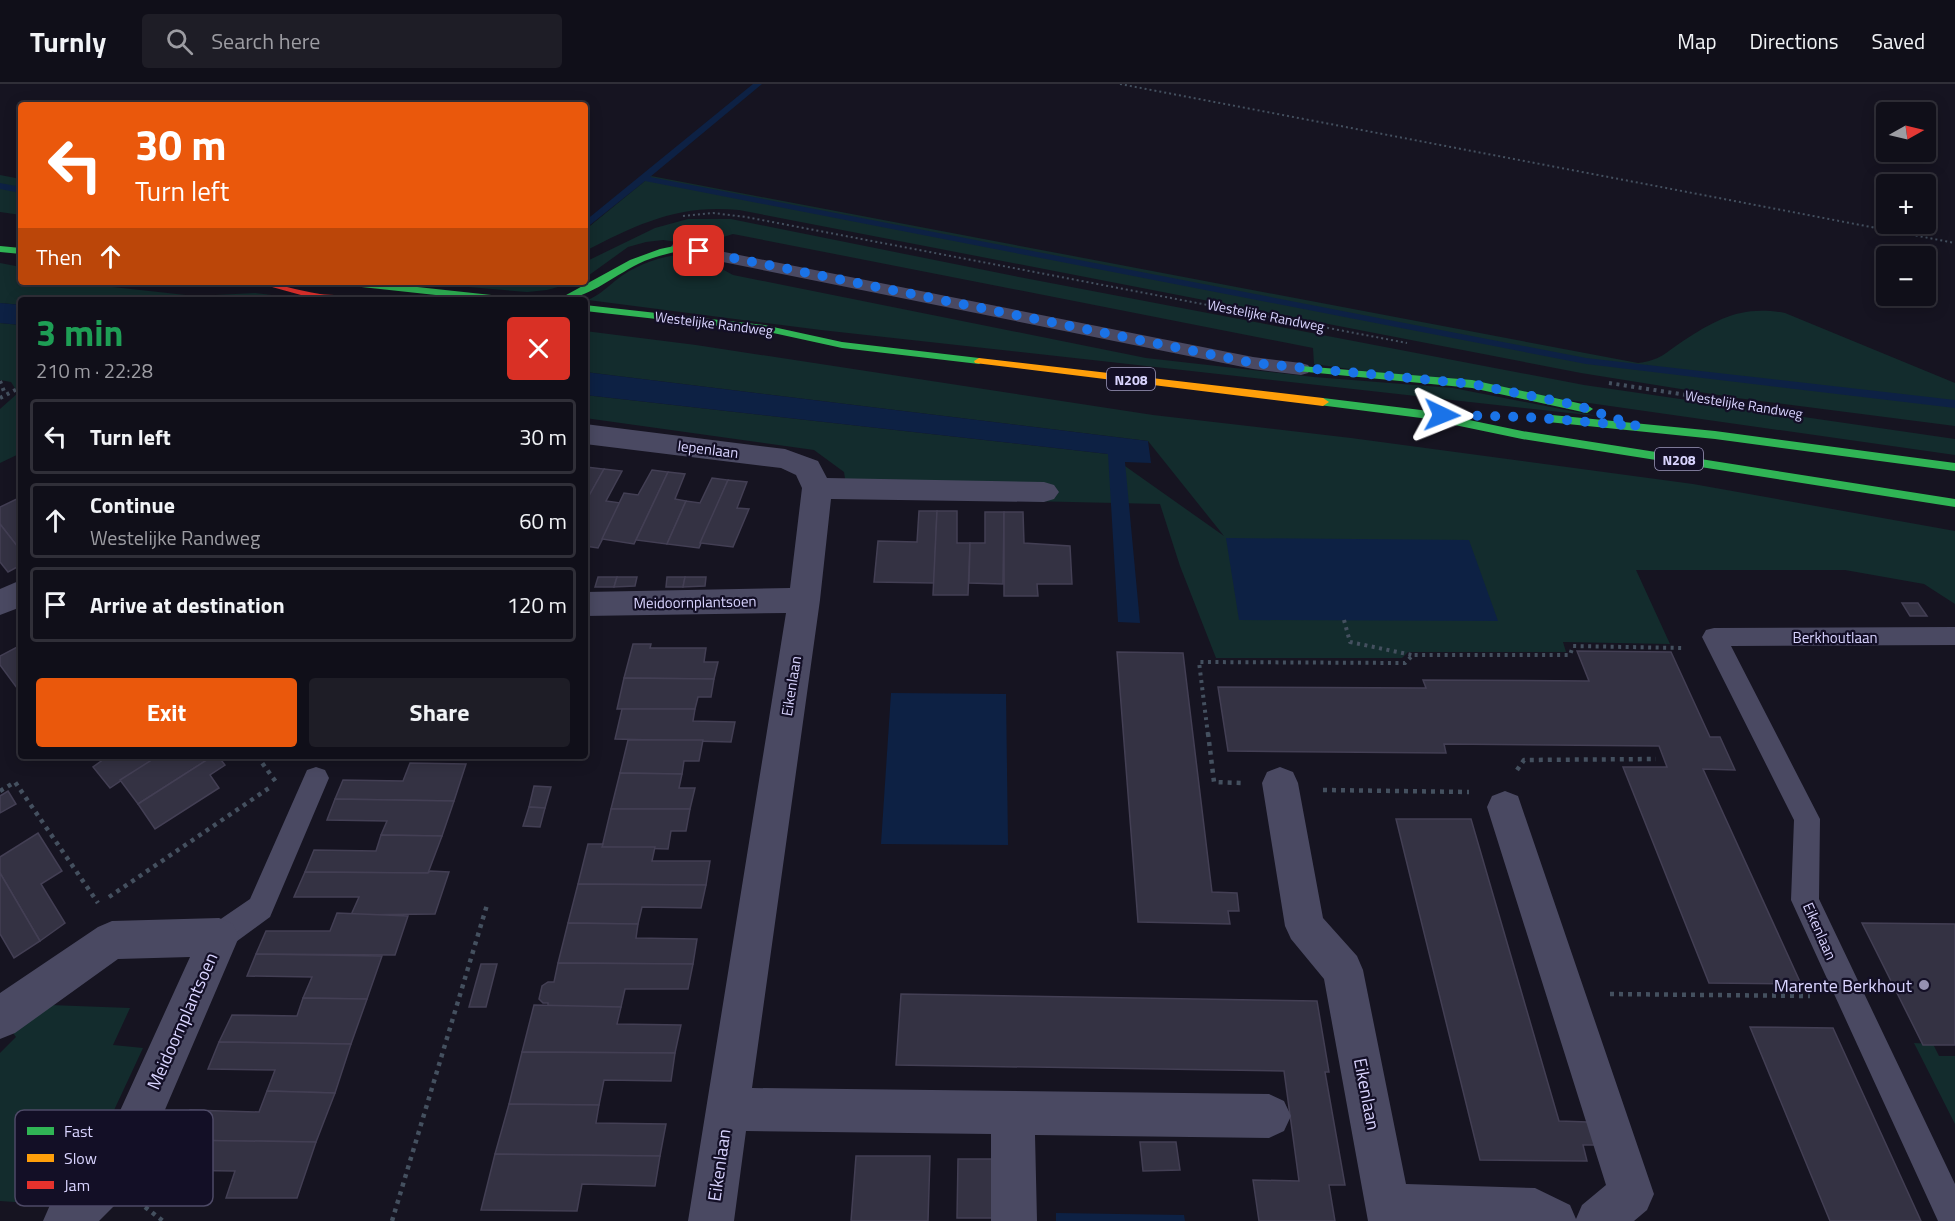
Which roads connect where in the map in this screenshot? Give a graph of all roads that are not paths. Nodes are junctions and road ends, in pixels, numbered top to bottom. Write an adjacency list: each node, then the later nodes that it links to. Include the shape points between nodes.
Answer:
1 (679, 248): 8 (main road, via 646,255); 12 (lane, via 1253,363)
2 (0, 249): 3 (main road)
3 (18, 251)
4 (271, 285): 6 (main road)
5 (371, 285): 7 (main road)
6 (319, 297)
7 (482, 297)
8 (569, 297)
9 (588, 308): 11 (main road, Westelijke Randweg / N208, via 764,328)
10 (773, 345): 11 (main road, Westelijke Randweg / N208)
11 (842, 345): 13 (main road, Westelijke Randweg / N208)
12 (1301, 369): 16 (main road, via 1472,384 1576,405)
13 (1421, 414): 14 (main road, Westelijke Randweg / N208); 21 (main road, Westelijke Randweg / N208, via 1534,437)
14 (1503, 417)
15 (1537, 418): 16 (main road, N208)
16 (1637, 426): 18 (main road, N208)
17 (588, 434): 19 (street, Iepenlaan, via 785,459 808,468)
18 (1955, 466)
19 (817, 488): 20 (street); 23 (street, Eikenlaan)
20 (1044, 492)
21 (1955, 503)
22 (18, 594): 24 (street)
23 (804, 600): 25 (street, Meidoornplantsoen); 33 (street, Eikenlaan)
24 (0, 603)
25 (588, 604)
26 (1955, 636): 27 (lane, Berkhoutlaan)
27 (1714, 637): 44 (lane, Eikenlaan, via 1807,819 1804,900)
28 (316, 778): 31 (lane, Meidoornplantsoen, via 260,908)
29 (1280, 783): 38 (street, Eikenlaan, via 1305,926 1343,970)
30 (1503, 799): 43 (street, via 1630,1194)
31 (219, 937): 32 (street, Meidoornplantsoen, via 105,922); 34 (street, Meidoornplantsoen)
32 (0, 1018)
33 (727, 1109): 35 (street, Eikenlaan); 40 (street, Eikenlaan)
34 (143, 1110)
35 (1013, 1113): 36 (street, Eikenlaan); 41 (street)
36 (1269, 1116)
37 (81, 1206): 39 (street, Meidoornplantsoen)
38 (1389, 1214): 42 (street, Eikenlaan, via 1535,1210)
39 (66, 1221)
40 (711, 1221)
41 (1014, 1221)
42 (1554, 1221)
43 (1598, 1221)
44 (1955, 1221)

